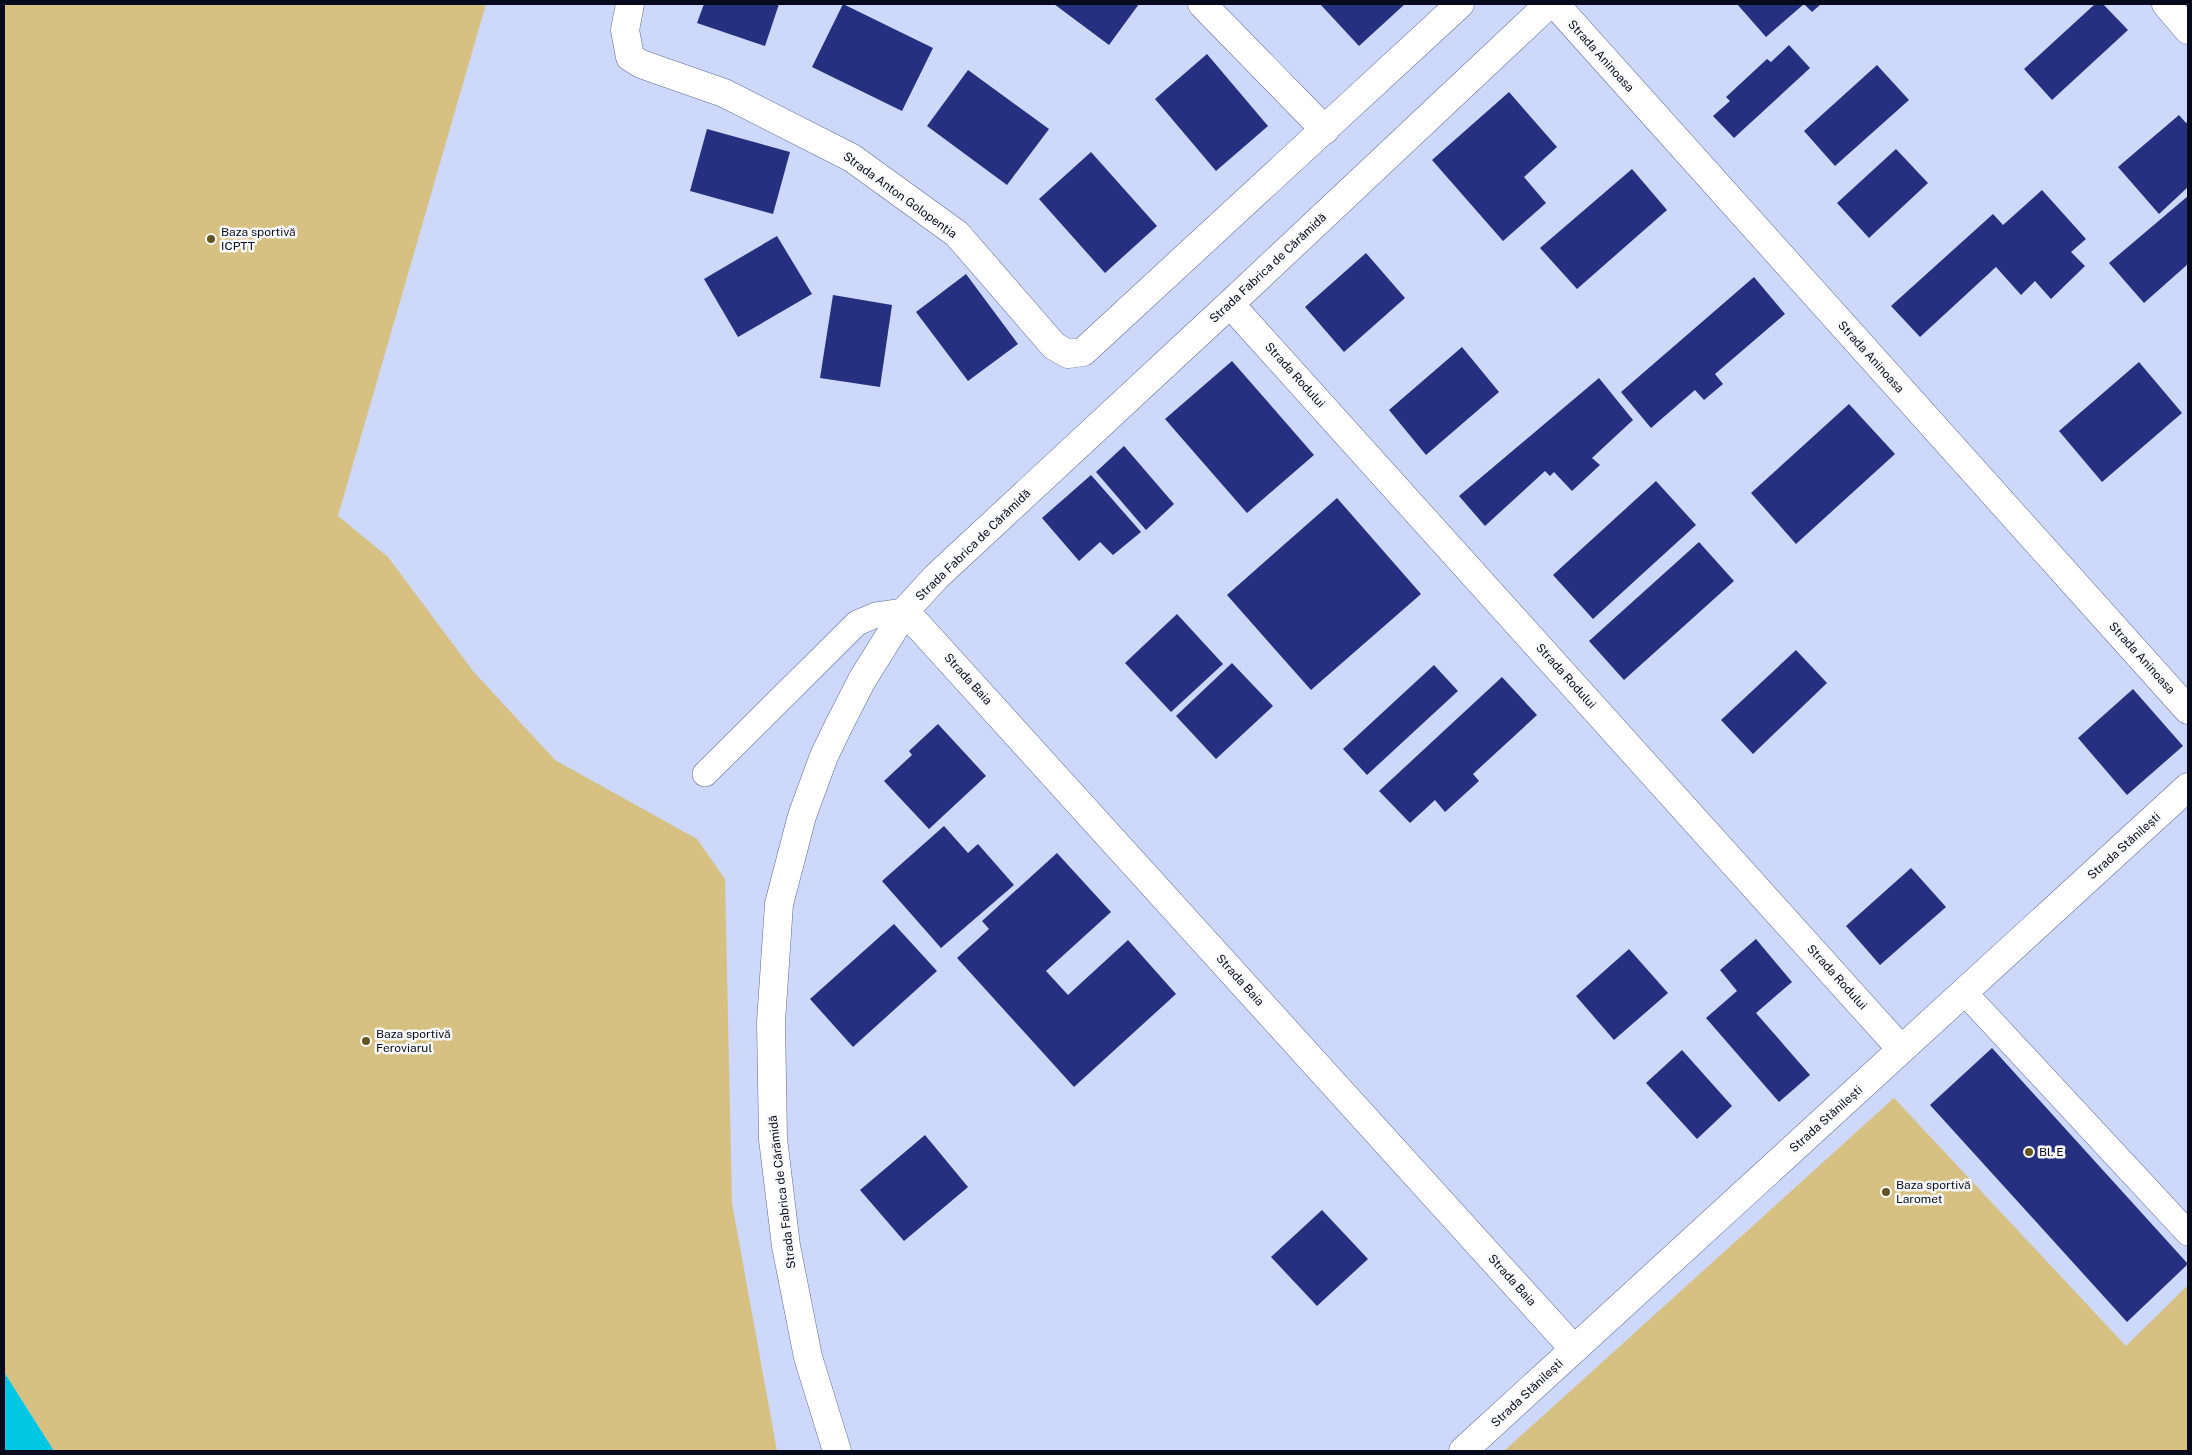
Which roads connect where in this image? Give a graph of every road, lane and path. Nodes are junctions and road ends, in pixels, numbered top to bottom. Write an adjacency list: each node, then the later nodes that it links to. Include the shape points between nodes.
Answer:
1 (630, 4): 8 (street, Strada Anton Golopenția, via 625,30 630,57 640,64 724,94 852,158 957,234 1054,346 1068,354 1083,352)
2 (1202, 4): 8 (street)
3 (1460, 4): 8 (street)
4 (1549, 4): 9 (street, Strada Fabrica de Cărămidă)
5 (1555, 4): 11 (street, Strada Aninoasa)
6 (2166, 4): 7 (street)
7 (2188, 30)
8 (1324, 130)
9 (1230, 304): 10 (street, Strada Fabrica de Cărămidă, via 936,577); 15 (street, Strada Rodului)
10 (905, 611): 12 (lane, via 876,615 857,623); 17 (street, Strada Baia); 18 (street, Strada Fabrica de Cărămidă, via 862,680 824,756 802,816 779,904 770,1022 774,1139 786,1246 808,1357)
11 (2188, 710)
12 (705, 774)
13 (2188, 787): 14 (street, Strada Stănilești)
14 (1964, 992): 15 (street, Strada Stănilești); 16 (lane)
15 (1900, 1049): 17 (street, Strada Stănilești)
16 (2188, 1233)
17 (1574, 1349): 19 (street, Strada Stănilești)
18 (837, 1451)
19 (1463, 1451)

